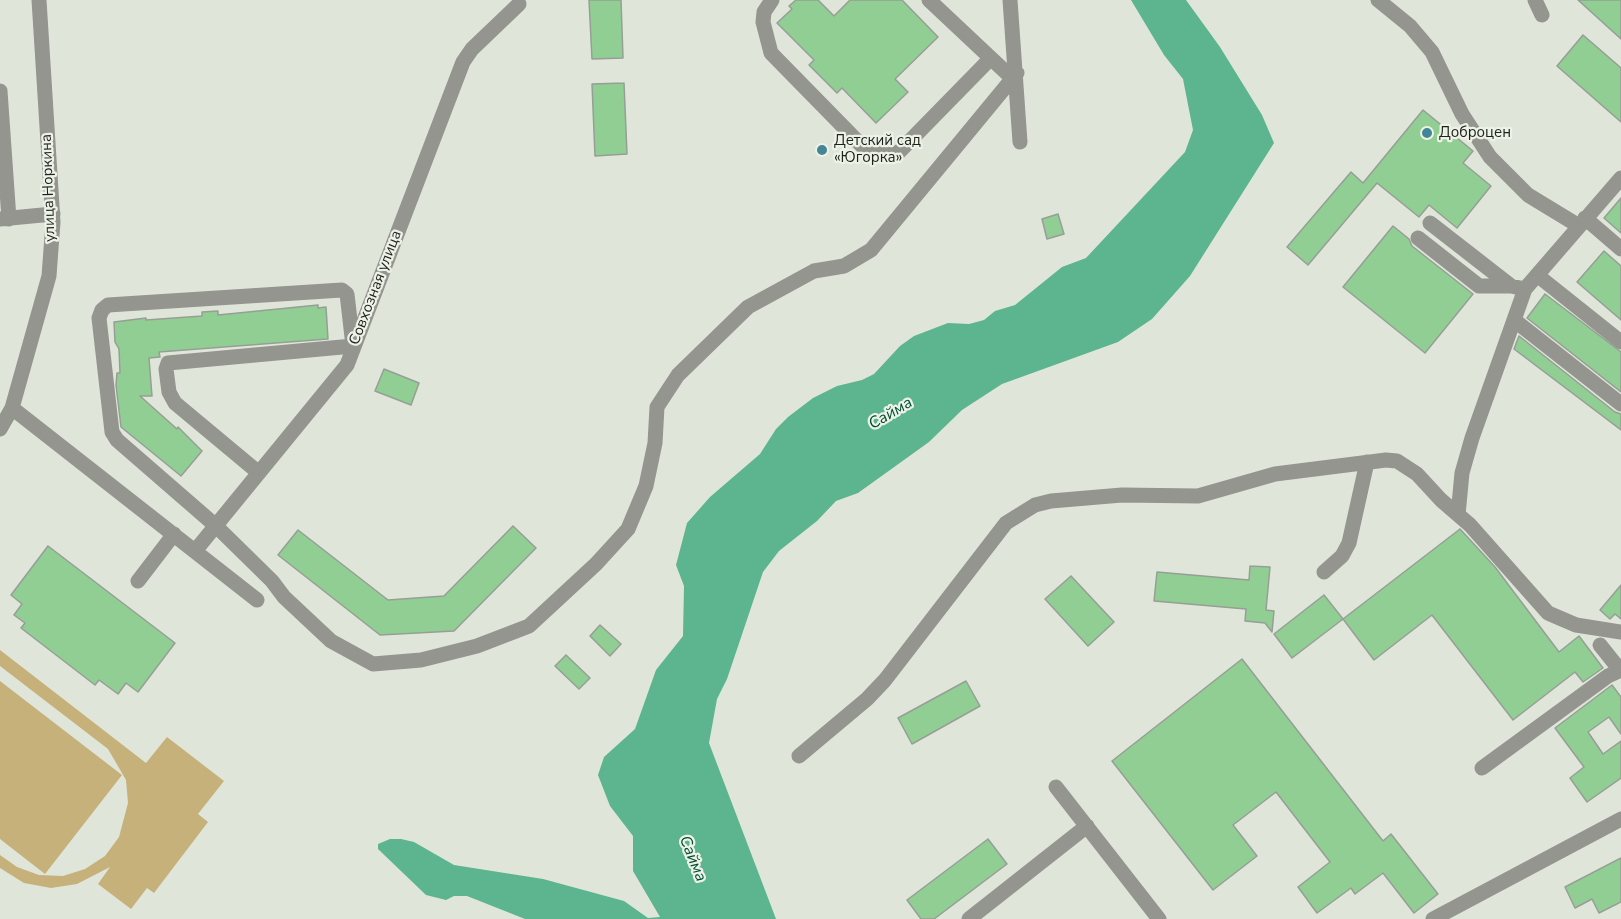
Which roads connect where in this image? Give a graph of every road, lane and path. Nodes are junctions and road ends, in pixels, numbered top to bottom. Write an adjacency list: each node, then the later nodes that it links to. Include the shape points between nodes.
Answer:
1 (39, 0): 14 (street, улица Норкина)
2 (772, 0): 9 (street, via 763,22 771,53 868,152 899,152)
3 (929, 0): 9 (street)
4 (1010, 0): 10 (street)
5 (1378, 0): 16 (street, via 1410,26 1432,52 1462,114 1490,157 1528,195)
6 (1535, 0): 8 (street)
7 (519, 4): 24 (street, Совхозная улица, via 463,62)
8 (1542, 15)
9 (991, 57): 10 (street)
10 (1014, 76): 12 (street); 31 (street, via 871,250 844,266 814,271 748,307 678,375 657,407 646,486 628,530 529,626 477,646 432,657 373,664 331,641 309,622)
11 (0, 91): 15 (street)
12 (1020, 142)
13 (1621, 178): 16 (street)
14 (53, 214): 15 (street); 26 (street, улица Норкина, via 49,276)
15 (4, 219)
16 (1582, 222): 19 (street); 20 (street)
17 (1430, 223): 21 (street)
18 (1418, 238): 21 (street, via 1479,286)
19 (1621, 249)
20 (1537, 275): 21 (street); 23 (street)
21 (1518, 288): 22 (street)
22 (1514, 320): 25 (street); 30 (street, via 1462,472)
23 (1621, 342)
24 (353, 346): 29 (street, Совхозная улица, via 347,365); 29 (street, via 168,363 165,369 174,403); 31 (street, via 349,300 342,290 108,305 102,310 99,318 112,432 125,449)
25 (1621, 404)
26 (12, 408): 27 (street, улица Норкина); 32 (street)
27 (0, 429)
28 (1368, 462): 30 (street, via 1386,460 1407,465); 34 (street, via 1349,543 1342,556); 40 (street, via 1275,474 1198,496 1122,495 1051,501 1018,513 991,540 885,680)
29 (259, 473): 31 (street, Совхозная улица)
30 (1458, 515): 37 (street, via 1548,613 1576,625)
31 (216, 526): 33 (street, Совхозная улица)
32 (174, 534): 33 (street); 35 (street)
33 (195, 551): 36 (street)
34 (1324, 572)
35 (138, 581)
36 (257, 600)
37 (1621, 632)
38 (1600, 645): 39 (street)
39 (1620, 670): 41 (street)
40 (799, 756)
41 (1482, 768)
42 (1056, 787): 44 (street)
43 (1621, 819): 47 (street)
44 (1087, 826): 45 (street); 46 (street)
45 (969, 919)
46 (1159, 919)
47 (1433, 919)

